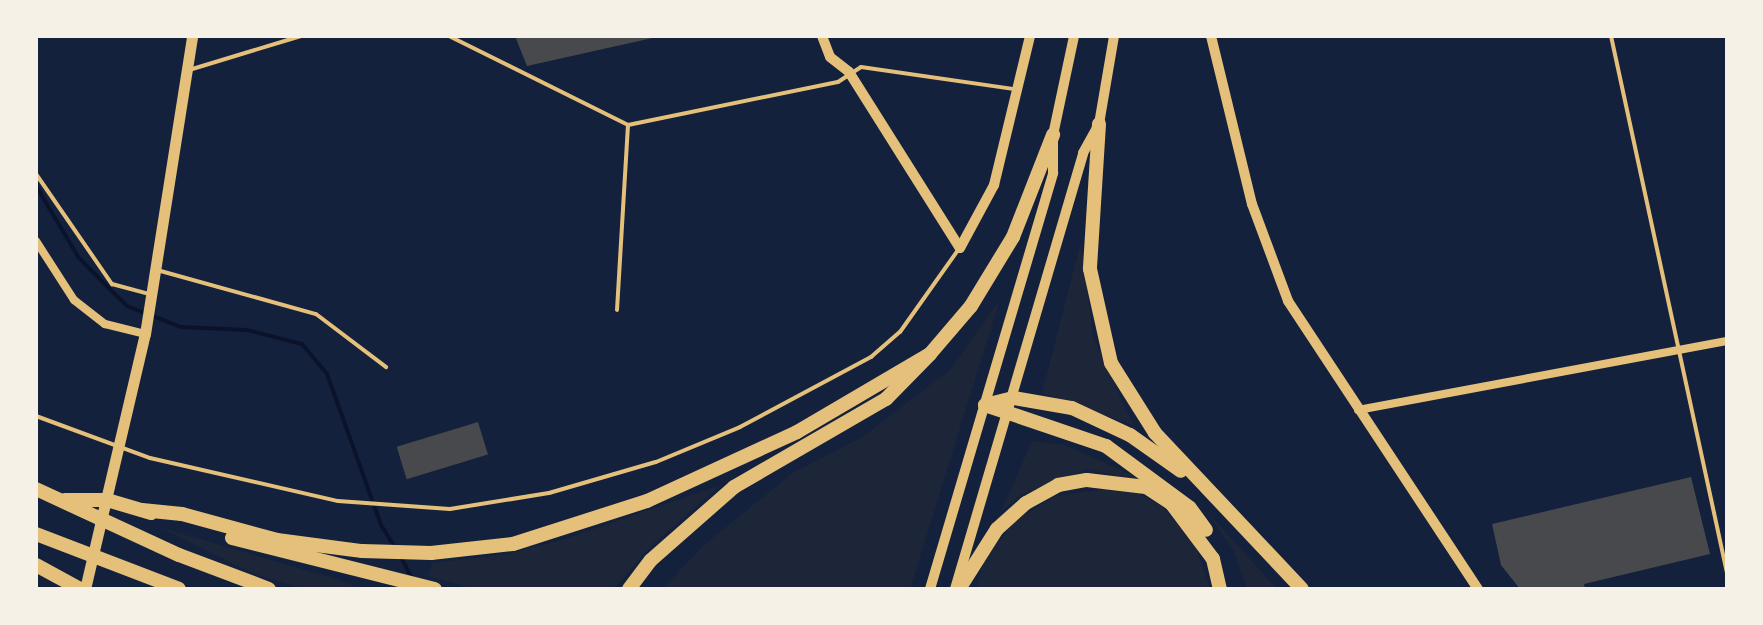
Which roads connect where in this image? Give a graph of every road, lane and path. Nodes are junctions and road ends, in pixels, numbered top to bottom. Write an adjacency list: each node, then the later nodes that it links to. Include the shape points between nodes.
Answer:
1 (192, 36): 10 (main road)
2 (301, 36): 10 (lane)
3 (449, 36): 14 (lane)
4 (822, 36): 11 (street, via 830,57)
5 (1030, 36): 12 (street)
6 (1074, 36): 15 (street)
7 (1114, 36): 13 (street)
8 (1211, 36): 29 (street, via 1233,141 1288,301)
9 (1611, 36): 24 (lane)
10 (189, 70): 19 (main road)
11 (849, 72): 12 (lane, via 861,67); 14 (lane, via 838,82); 18 (street)
12 (1018, 90): 18 (street, via 994,185)
13 (1099, 124): 27 (street, via 1083,153); 34 (highway, via 1090,269 1102,335 1111,363 1155,433)
14 (628, 125): 21 (lane)
15 (1053, 135): 25 (highway, via 1013,237 971,306); 28 (street, via 1053,173)
16 (36, 174): 20 (lane, via 112,284)
17 (36, 241): 22 (street, via 74,300 105,324)
18 (960, 248): 32 (lane, via 900,332 871,357 740,427 656,462 549,493 450,509 338,501)
19 (157, 270): 20 (main road); 26 (lane, via 316,314)
20 (152, 297): 22 (main road)
21 (617, 310)
22 (146, 330): 32 (main road)
23 (1727, 341): 24 (street)
24 (1680, 351): 29 (street); 40 (lane)
25 (930, 354): 36 (highway, via 797,432 633,506 513,544 398,552 277,540 182,514); 45 (highway, via 886,399 734,487 661,550)
26 (386, 367)
27 (1014, 398): 28 (highway); 30 (street); 34 (highway, via 1072,408 1130,435)
28 (985, 405): 30 (highway); 46 (street)
29 (1357, 410): 50 (street)
30 (1006, 414): 38 (highway, via 1106,446 1153,477 1190,508 1210,536); 47 (street)
31 (36, 416): 32 (lane)
32 (121, 450): 41 (main road)
33 (36, 489): 35 (highway)
34 (1211, 492): 49 (highway)
35 (65, 500): 36 (highway, via 107,500); 43 (highway, via 179,555)
36 (142, 510): 44 (highway, via 258,546)
37 (36, 534): 42 (highway)
38 (1213, 559): 47 (highway, via 1171,503 1146,487 1069,482 1040,493 997,529); 48 (highway)
39 (36, 565): 41 (highway)
40 (1727, 573)
41 (78, 587)
42 (179, 589)
43 (269, 589)
44 (435, 589)
45 (629, 589)
46 (930, 589)
47 (957, 589)
48 (1220, 589)
49 (1302, 589)
50 (1478, 589)

